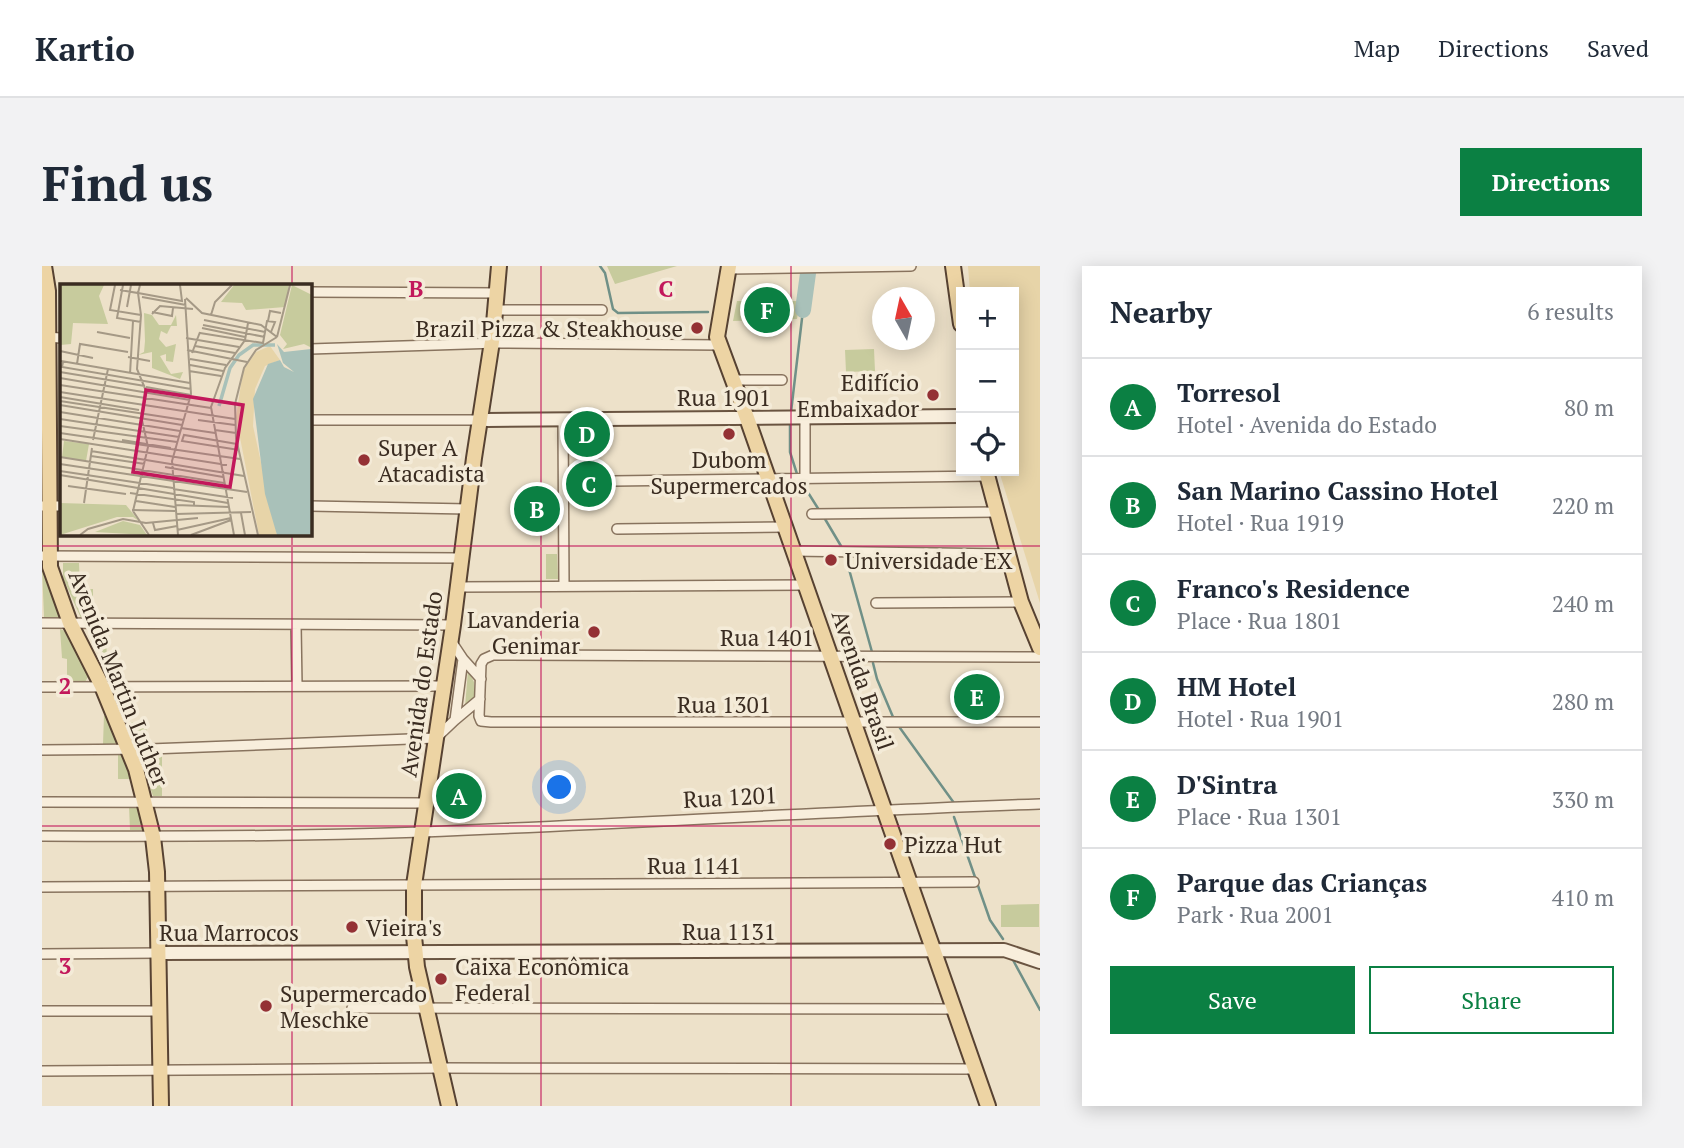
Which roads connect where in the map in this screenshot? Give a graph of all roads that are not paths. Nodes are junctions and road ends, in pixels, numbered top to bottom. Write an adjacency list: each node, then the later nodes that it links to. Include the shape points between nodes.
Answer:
1 (44, 266): 8 (main road, Avenida Martin Luther)
2 (499, 266): 10 (main road, Avenida do Estado)
3 (911, 266): 6 (street)
4 (953, 266): 7 (main road)
5 (729, 268): 6 (street); 15 (main road, Avenida Brasil)
6 (821, 268)
7 (956, 288)
8 (50, 291): 13 (main road, Avenida Martin Luther)
9 (312, 292): 10 (street)
10 (498, 293): 11 (main road, Avenida do Estado)
11 (496, 310): 12 (street); 14 (main road, Avenida do Estado)
12 (602, 310)
13 (50, 337): 24 (main road, Avenida Martin Luther)
14 (494, 343): 15 (street); 16 (street); 25 (main road, Avenida do Estado)
15 (718, 345): 17 (main road, Avenida Brasil)
16 (312, 349)
17 (732, 380): 18 (street); 21 (main road, Avenida Brasil)
18 (782, 380)
19 (956, 416): 20 (street, Rua 1901)
20 (805, 417): 21 (street, Rua 1901); 28 (street)
21 (747, 418): 23 (street, Rua 1901); 29 (main road, Avenida Brasil)
22 (312, 419): 25 (street)
23 (563, 419): 25 (street, Rua 1901); 43 (street)
24 (51, 420): 31 (main road, Avenida Martin Luther)
25 (483, 420): 33 (main road, Avenida do Estado)
26 (956, 474): 28 (street)
27 (987, 476): 34 (main road)
28 (805, 478): 29 (street)
29 (768, 479): 30 (street); 36 (main road, Avenida Brasil)
30 (613, 481)
31 (51, 506): 40 (main road, Avenida Martin Luther)
32 (312, 506): 33 (street)
33 (468, 509): 41 (main road, Avenida do Estado)
34 (996, 512): 35 (street); 39 (main road)
35 (812, 514)
36 (785, 527): 37 (street); 38 (main road, Avenida Brasil)
37 (617, 529)
38 (793, 551): 39 (street); 42 (main road, Avenida Brasil)
39 (1007, 554): 45 (main road)
40 (45, 556): 41 (street); 48 (main road, Avenida Martin Luther)
41 (461, 558): 44 (main road, Avenida do Estado)
42 (805, 585): 43 (street); 53 (main road, Avenida Brasil)
43 (564, 586): 44 (street)
44 (458, 587): 50 (main road, Avenida do Estado)
45 (1021, 602): 46 (street); 52 (main road)
46 (876, 603)
47 (42, 623): 48 (street)
48 (70, 623): 49 (street); 57 (main road, Avenida Martin Luther)
49 (296, 625): 50 (street); 58 (street)
50 (453, 625): 51 (main road, Avenida do Estado)
51 (451, 641): 55 (street); 59 (main road, Avenida do Estado)
52 (1040, 648)
53 (830, 657): 54 (street, Rua 1401); 56 (street, Rua 1401, via 494,655 481,664); 64 (main road, Avenida Brasil)
54 (1040, 657)
55 (463, 659): 56 (street); 62 (street)
56 (481, 679): 61 (street)
57 (102, 686): 58 (street); 60 (street); 66 (main road, Avenida Martin Luther)
58 (297, 686): 59 (street)
59 (444, 686): 65 (main road, Avenida do Estado)
60 (42, 687)
61 (480, 699): 62 (street); 64 (street, Rua 1301, via 479,716 484,722)
62 (456, 720): 65 (street)
63 (1040, 722): 64 (street, Rua 1301)
64 (854, 723): 72 (main road, Avenida Brasil)
65 (436, 738): 66 (street); 70 (main road, Avenida do Estado)
66 (129, 749): 67 (street); 69 (main road, Avenida Martin Luther)
67 (42, 750)
68 (42, 802): 69 (street)
69 (145, 802): 70 (street); 75 (main road, Avenida Martin Luther)
70 (426, 803): 73 (main road, Avenida do Estado)
71 (1040, 804): 72 (street, Rua 1201)
72 (884, 809): 73 (street, Rua 1201); 77 (main road, Avenida Brasil)
73 (422, 832): 75 (street, Rua 1201); 79 (main road, Avenida do Estado)
74 (42, 836): 75 (street, Rua 1201)
75 (153, 837): 78 (main road, Avenida Martin Luther)
76 (974, 882): 77 (street, Rua 1141)
77 (910, 883): 79 (street, Rua 1141); 81 (main road, Avenida Brasil)
78 (157, 885): 79 (street, Rua 1141); 80 (street, Rua 1141); 82 (main road, Avenida Martin Luther)
79 (414, 885): 83 (main road, Avenida do Estado)
80 (42, 887)
81 (934, 952): 83 (street, Rua 1131); 85 (street, Rua 1131, via 1004,950); 88 (main road, Avenida Brasil)
82 (158, 953): 83 (street, Rua Marrocos); 84 (street, Rua Marrocos); 89 (main road, Avenida Martin Luther)
83 (415, 953): 86 (main road, Avenida do Estado)
84 (42, 954)
85 (1040, 962)
86 (425, 1008): 87 (street); 88 (street); 91 (main road, Avenida do Estado)
87 (352, 1009)
88 (954, 1009): 92 (main road, Avenida Brasil)
89 (159, 1011): 90 (street); 93 (main road, Avenida Martin Luther)
90 (42, 1012)
91 (440, 1068): 92 (street); 93 (street); 96 (main road, Avenida do Estado)
92 (975, 1069): 97 (main road, Avenida Brasil)
93 (160, 1070): 94 (street); 95 (main road, Avenida Martin Luther)
94 (42, 1071)
95 (161, 1106)
96 (449, 1106)
97 (988, 1106)

